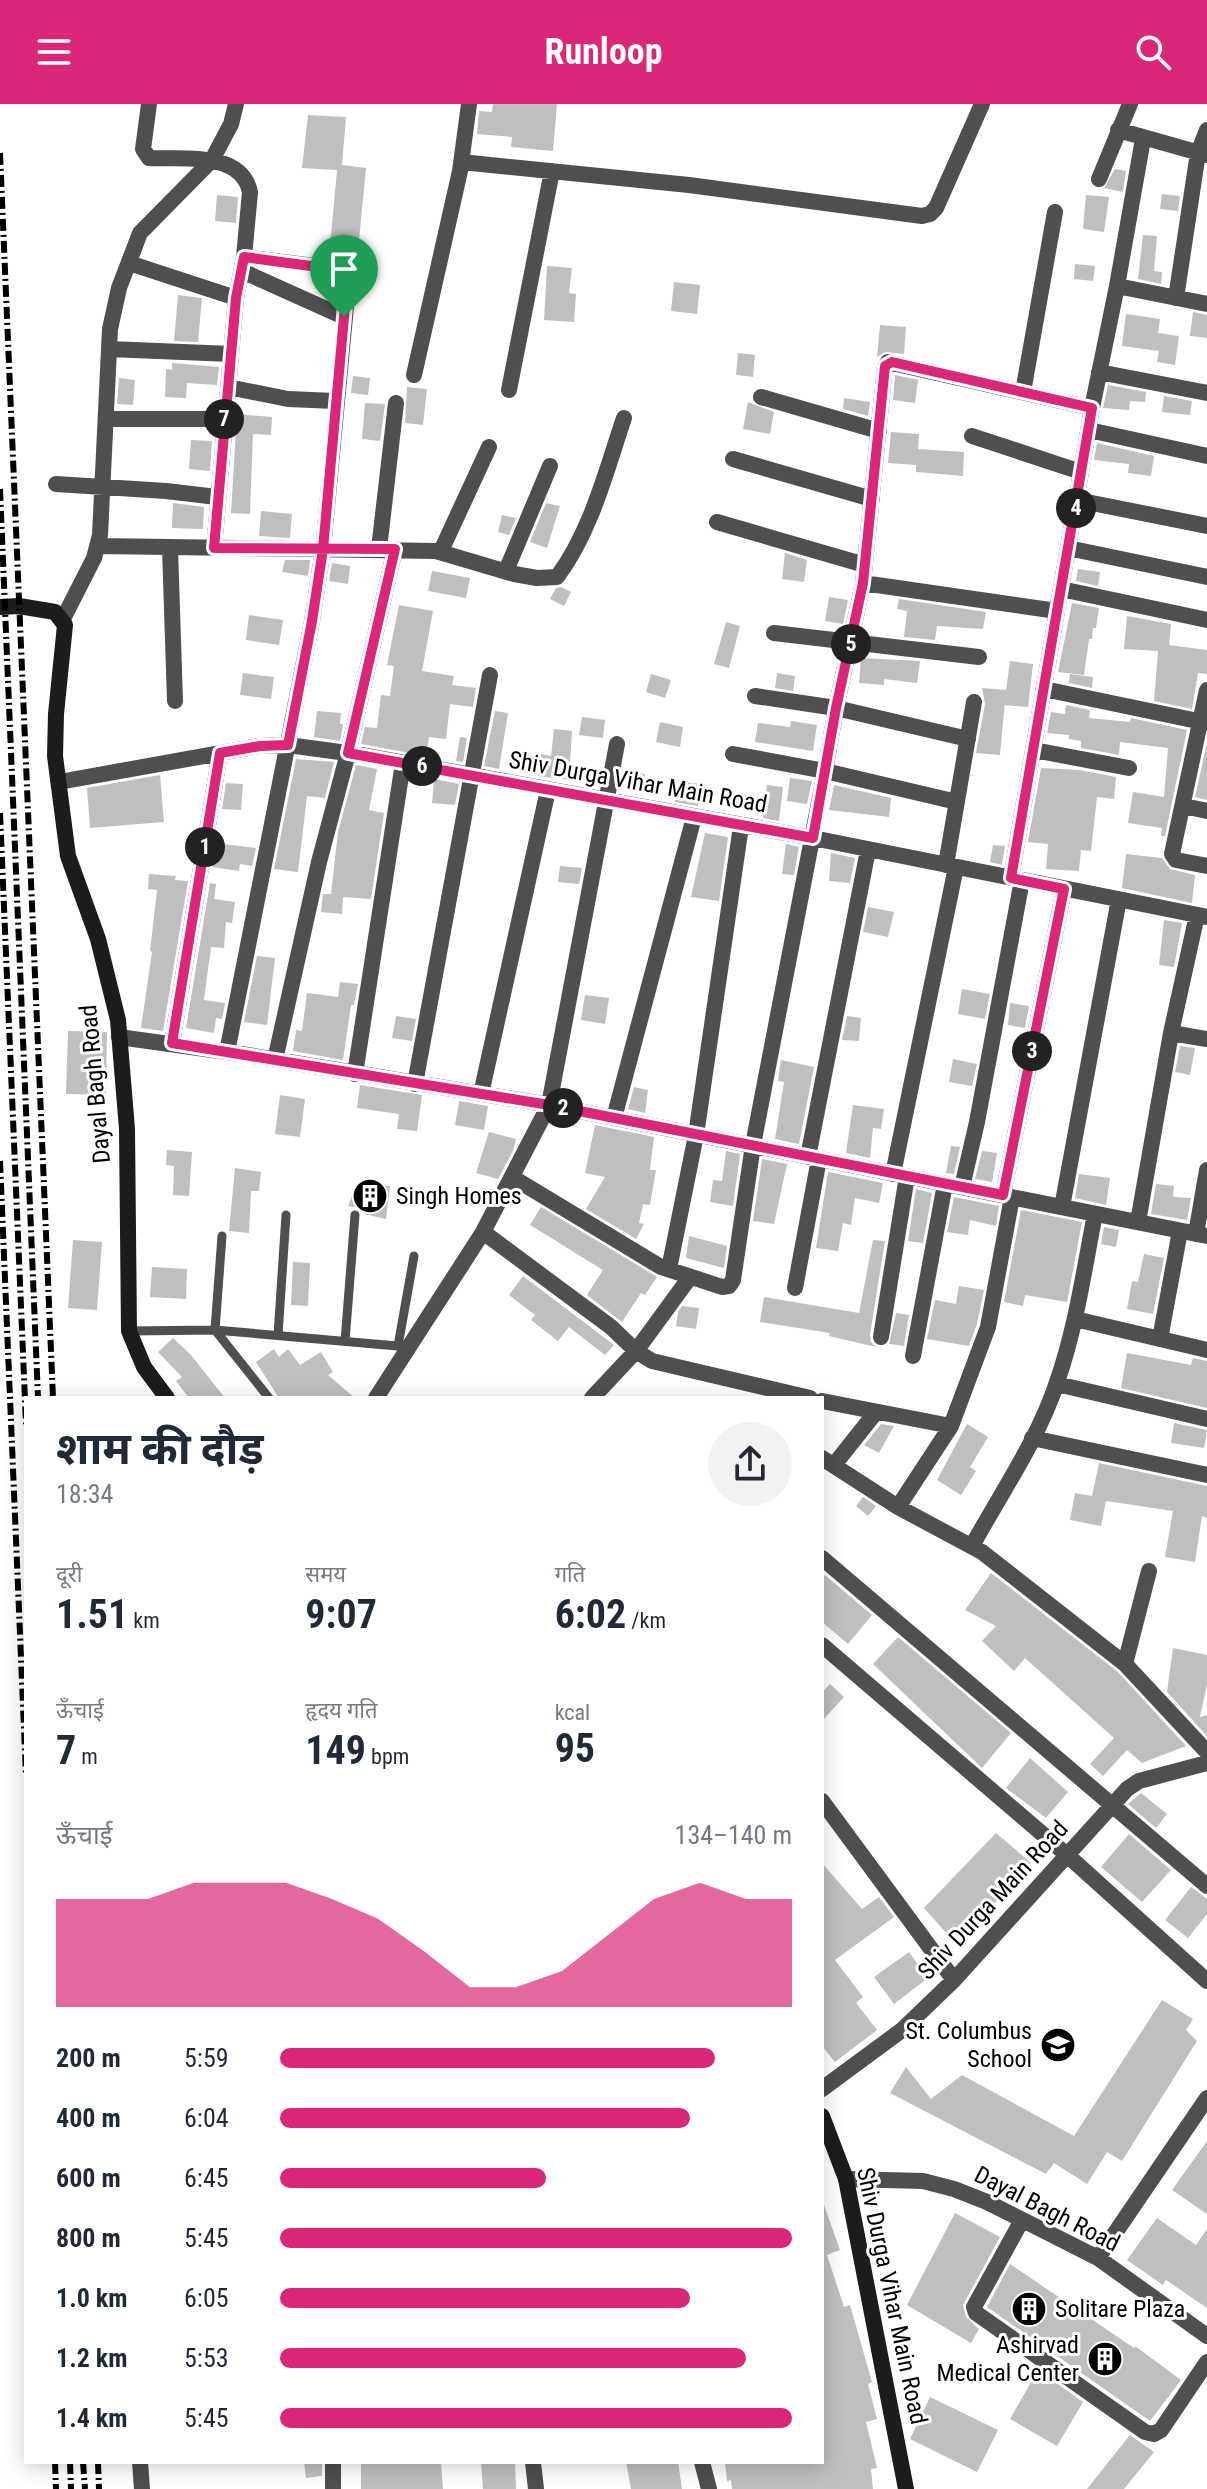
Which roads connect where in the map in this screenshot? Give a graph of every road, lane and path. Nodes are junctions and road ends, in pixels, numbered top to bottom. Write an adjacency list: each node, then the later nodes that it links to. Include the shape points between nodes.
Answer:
1 (149, 104): 10 (street, via 143,149 149,158)
2 (236, 104): 10 (street)
3 (469, 104): 11 (street)
4 (982, 104): 12 (street, via 936,208 922,216)
5 (1130, 104): 6 (street)
6 (1118, 130): 8 (street); 13 (street)
7 (1207, 130): 9 (street)
8 (1143, 139): 9 (street); 17 (street)
9 (1203, 154): 19 (street)
10 (212, 160): 15 (street, via 146,224); 16 (street, via 232,167 249,186)
11 (461, 162): 12 (street); 25 (street)
12 (552, 171): 27 (street)
13 (1099, 179)
14 (1055, 212): 28 (street)
15 (129, 263): 18 (street); 22 (street)
16 (243, 264): 18 (street); 21 (street); 21 (street, via 348,271)
17 (1117, 286): 19 (street); 24 (street)
18 (236, 298): 23 (street)
19 (1176, 298): 20 (street)
20 (1207, 304)
21 (344, 317): 31 (street)
22 (109, 349): 23 (street); 35 (street)
23 (231, 354): 26 (street)
24 (1099, 372): 29 (street); 33 (street)
25 (414, 375)
26 (228, 387): 31 (street, via 288,399); 36 (street)
27 (509, 390)
28 (1023, 392): 33 (street); 38 (street, via 888,362)
29 (1207, 393)
30 (761, 397): 38 (street)
31 (335, 401): 56 (street)
32 (396, 403): 57 (street)
33 (1092, 408): 37 (street)
34 (624, 418): 60 (street, via 589,517 557,577)
35 (106, 419): 36 (street); 46 (street)
36 (224, 419): 47 (street)
37 (1089, 430): 41 (street); 44 (street)
38 (879, 431): 48 (street)
39 (972, 436): 44 (street)
40 (489, 447): 58 (street)
41 (1207, 456)
42 (733, 459): 48 (street)
43 (550, 466): 60 (street)
44 (1081, 472): 49 (street)
45 (56, 484): 46 (street)
46 (101, 488): 47 (street); 52 (street)
47 (217, 497): 54 (street)
48 (872, 499): 59 (street)
49 (1077, 500): 51 (street); 55 (street)
50 (717, 522): 59 (street)
51 (1207, 526)
52 (98, 546): 53 (street); 66 (street)
53 (170, 548): 54 (street); 75 (street)
54 (214, 548): 56 (street)
55 (1068, 548): 61 (street); 63 (street)
56 (323, 549): 57 (street); 81 (street)
57 (387, 549): 58 (street); 84 (street, via 390,581)
58 (441, 551): 60 (street)
59 (865, 565): 62 (street)
60 (506, 571)
61 (1207, 577)
62 (863, 583): 65 (street); 69 (street)
63 (1061, 589): 65 (street); 67 (street)
64 (0, 607): 66 (street, via 55,612)
65 (1057, 611): 72 (street)
66 (63, 619): 90 (street, Dayal Bagh Road, via 56,714)
67 (1207, 620)
68 (774, 633): 69 (street)
69 (852, 642): 70 (street); 77 (street)
70 (979, 657)
71 (490, 675): 89 (street)
72 (1044, 689): 78 (street); 82 (street)
73 (1207, 690): 78 (street)
74 (755, 696): 77 (street)
75 (175, 701)
76 (974, 702): 79 (street)
77 (836, 708): 79 (street); 88 (street)
78 (1204, 723): 94 (street)
79 (968, 739): 93 (street)
80 (617, 744): 92 (street)
81 (288, 745): 83 (street, Shiv Durga Vihar Main Road); 84 (street, Shiv Durga Vihar Main Road); 110 (street)
82 (1034, 750): 87 (street); 102 (street)
83 (220, 753): 90 (street, Shiv Durga Vihar Main Road); 109 (street)
84 (348, 753): 86 (street, Shiv Durga Vihar Main Road); 111 (street)
85 (733, 754): 88 (street)
86 (403, 763): 89 (street, Shiv Durga Vihar Main Road); 112 (street)
87 (1129, 768)
88 (825, 771): 93 (street); 98 (street)
89 (474, 776): 91 (street, Shiv Durga Vihar Main Road); 113 (street)
90 (59, 782): 107 (street, Dayal Bagh Road, via 68,856 98,939)
91 (548, 790): 92 (street, Shiv Durga Vihar Main Road); 114 (street)
92 (607, 801): 96 (street, Shiv Durga Vihar Main Road); 115 (street)
93 (957, 802): 100 (street)
94 (1184, 806): 95 (street); 101 (street, via 1172,858)
95 (1207, 811)
96 (694, 817): 97 (street, Shiv Durga Vihar Main Road); 116 (street)
97 (741, 826): 98 (street, Shiv Durga Vihar Main Road); 117 (street)
98 (813, 838): 99 (street, Shiv Durga Vihar Main Road); 118 (street)
99 (868, 850): 100 (street, Shiv Durga Vihar Main Road); 119 (street)
100 (951, 866): 102 (street, Shiv Durga Vihar Main Road); 121 (street)
101 (1207, 866)
102 (1016, 879): 103 (street, Shiv Durga Vihar Main Road); 123 (street, via 977,1122)
103 (1064, 889): 104 (street, Shiv Durga Vihar Main Road); 124 (street)
104 (1119, 899): 105 (street, Shiv Durga Vihar Main Road); 125 (street)
105 (1202, 916): 106 (street)
106 (1171, 1033): 108 (street); 129 (street)
107 (119, 1037): 109 (street); 139 (street, Dayal Bagh Road, via 127,1129)
108 (1207, 1039)
109 (172, 1043): 110 (street)
110 (227, 1052): 111 (street)
111 (275, 1060): 112 (street)
112 (355, 1074): 113 (street)
113 (415, 1084): 114 (street)
114 (481, 1094): 115 (street)
115 (549, 1105): 116 (street); 122 (street)
116 (614, 1118): 117 (street)
117 (696, 1135): 118 (street); 134 (street)
118 (753, 1145): 119 (street); 135 (street, via 733,1280 722,1287)
119 (813, 1158): 121 (street); 136 (street)
120 (1207, 1170): 131 (street)
121 (900, 1175): 123 (street); 141 (street)
122 (512, 1177): 130 (street); 134 (street)
123 (953, 1185): 124 (street); 147 (street)
124 (1008, 1196): 125 (street); 158 (street, via 988,1327)
125 (1062, 1207): 126 (street)
126 (1095, 1214): 129 (street); 137 (street)
127 (286, 1215): 140 (lane)
128 (355, 1215): 143 (lane)
129 (1138, 1222): 131 (street)
130 (483, 1232): 144 (street); 146 (street)
131 (1194, 1233): 142 (street)
132 (222, 1236): 138 (lane)
133 (414, 1256): 144 (lane)
134 (669, 1269): 135 (street)
135 (690, 1277): 146 (street)
136 (795, 1288)
137 (1075, 1319): 142 (street); 148 (street)
138 (215, 1330): 139 (lane); 140 (lane); 151 (lane)
139 (129, 1331): 150 (street, Dayal Bagh Road, via 144,1367)
140 (278, 1335): 143 (lane)
141 (881, 1337)
142 (1160, 1339): 145 (street)
143 (345, 1341): 144 (lane)
144 (404, 1347): 152 (street)
145 (1207, 1350)
146 (636, 1351): 149 (street, via 652,1361); 153 (street)
147 (913, 1356)
148 (1057, 1384): 157 (street); 159 (street)
149 (768, 1394): 154 (street)
150 (166, 1396)
151 (267, 1396)
152 (377, 1396)
153 (594, 1396)
154 (789, 1396)
155 (824, 1401): 156 (street)
156 (876, 1412): 158 (street); 160 (street)
157 (1207, 1419)
158 (951, 1426): 162 (street)
159 (1032, 1438): 161 (street); 163 (street)
160 (828, 1462): 162 (street)
161 (1207, 1475)
162 (898, 1507): 163 (street)
163 (972, 1546): 167 (street)
164 (824, 1560): 171 (street)
165 (1149, 1571): 167 (street)
166 (824, 1647): 172 (street)
167 (1125, 1664): 168 (street)
168 (1207, 1752)
169 (1207, 1763): 171 (street, Shiv Durga Main Road, via 1139,1781)
170 (824, 1804): 174 (street)
171 (1110, 1806): 172 (street, Shiv Durga Main Road); 173 (street)
172 (1067, 1855): 174 (street, Shiv Durga Main Road); 175 (street)
173 (1207, 1886)
174 (954, 1980): 176 (street, Shiv Durga Main Road, via 902,2030)
175 (1207, 1981)
176 (824, 2088)
177 (1207, 2098): 181 (street)
178 (824, 2121): 179 (street, Shiv Durga Vihar Main Road)
179 (846, 2179): 180 (street, Dayal Bagh Road, via 923,2181); 192 (street, Shiv Durga Vihar Main Road)
180 (1022, 2220): 181 (street, Dayal Bagh Road); 183 (street, via 974,2307 976,2313 1154,2434)
181 (1098, 2258): 182 (street, Dayal Bagh Road)
182 (1207, 2336)
183 (1207, 2362)
184 (140, 2464): 188 (street)
185 (333, 2464): 189 (street)
186 (533, 2464): 190 (street)
187 (703, 2464): 191 (street)
188 (142, 2489)
189 (333, 2489)
190 (536, 2489)
191 (709, 2489)
192 (906, 2489)

